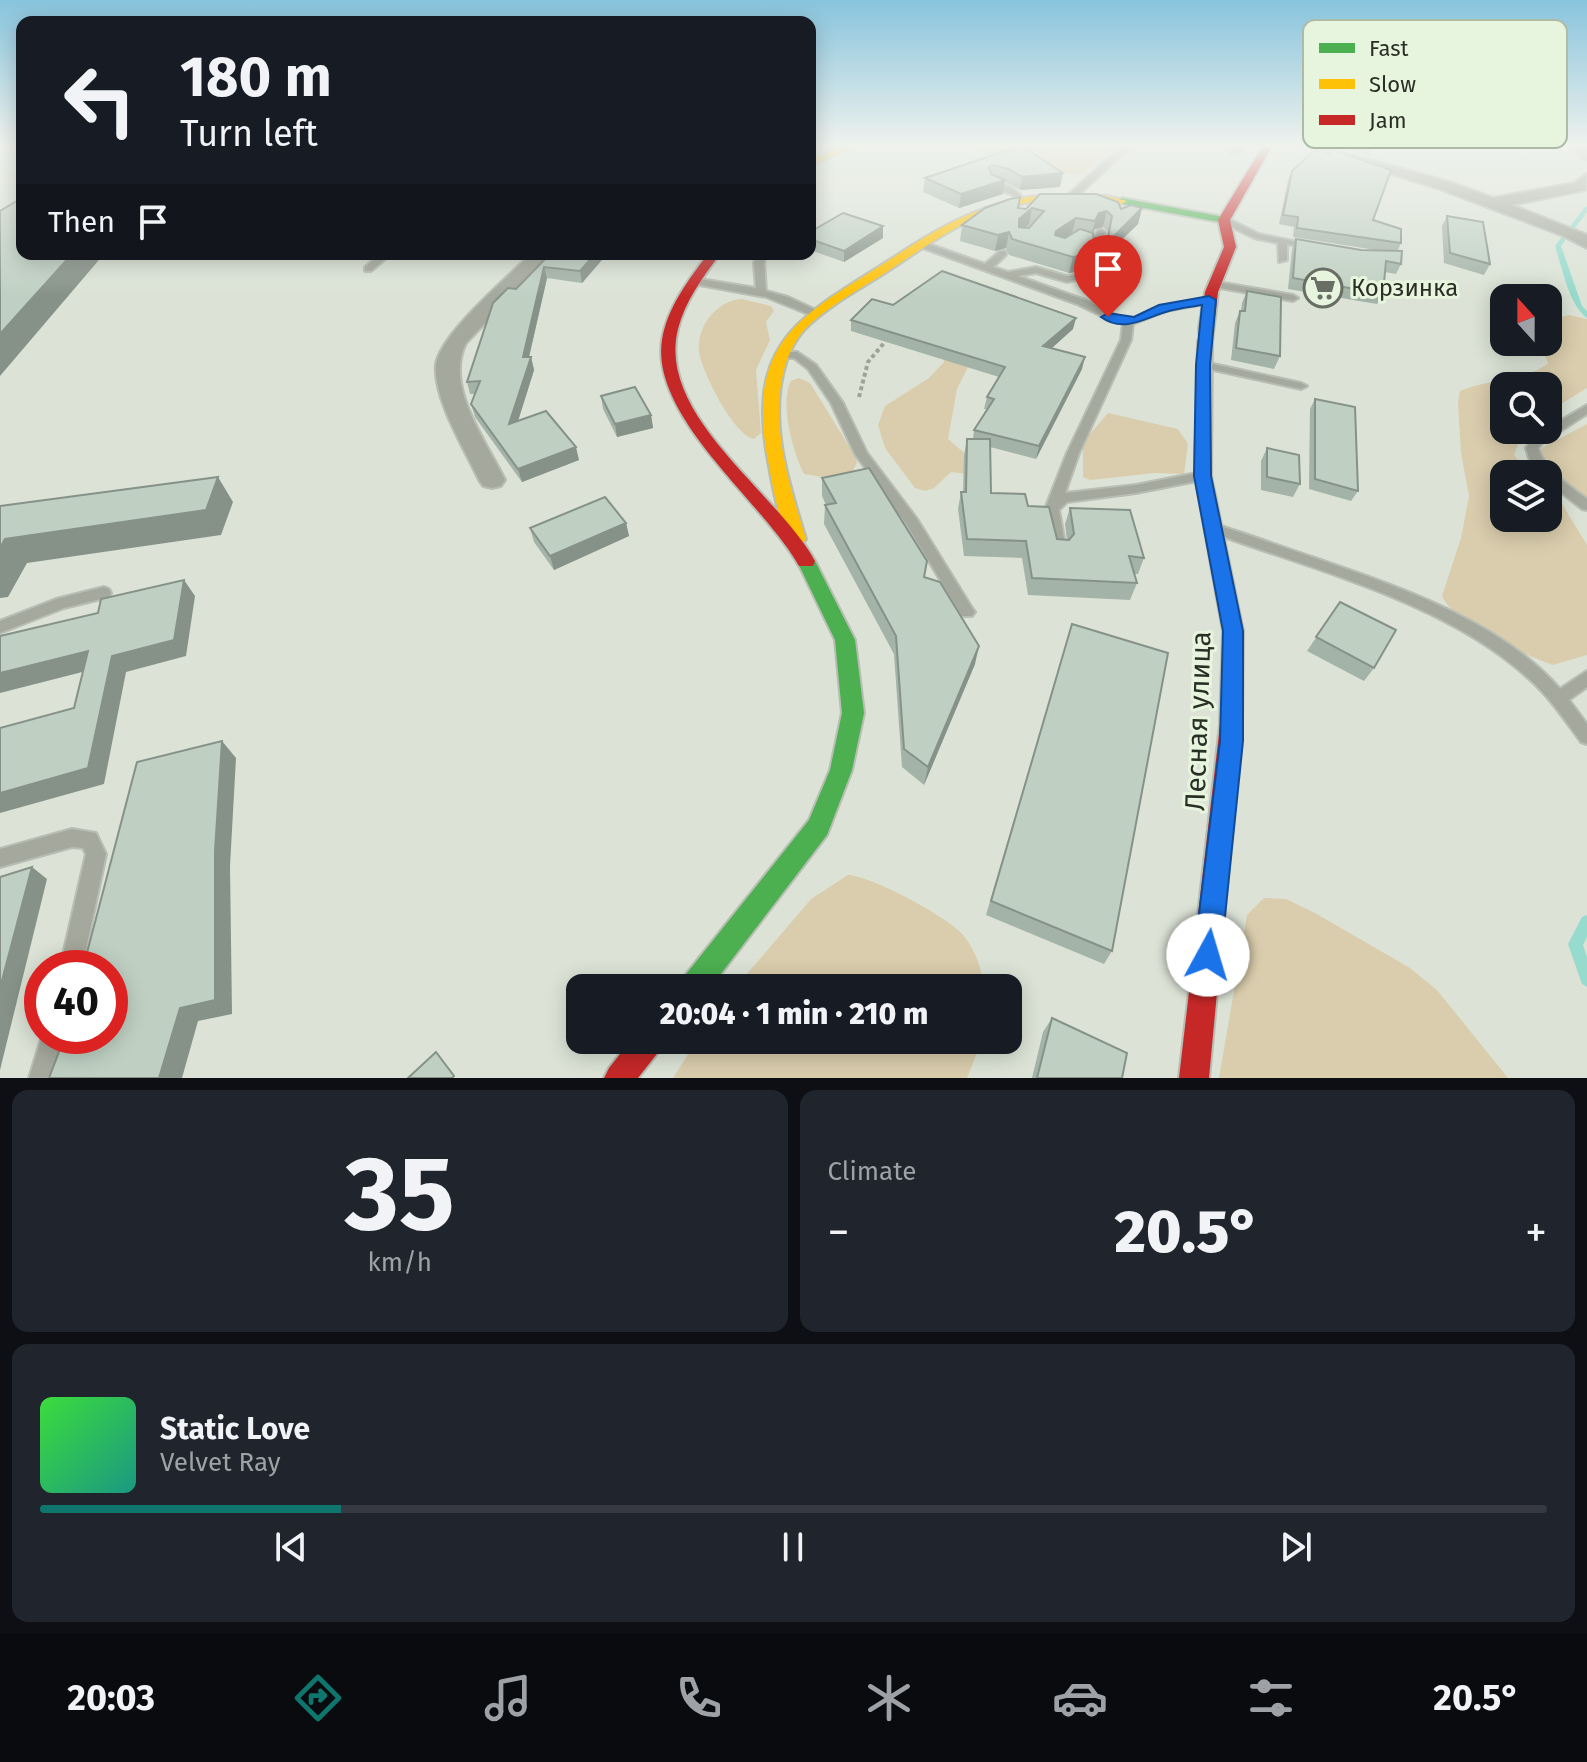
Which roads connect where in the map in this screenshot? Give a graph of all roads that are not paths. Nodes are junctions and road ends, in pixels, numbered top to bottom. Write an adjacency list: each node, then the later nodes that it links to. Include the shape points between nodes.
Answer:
1 (1019, 196): 8 (lane)
2 (1238, 196): 10 (street)
3 (1470, 196): 7 (street)
4 (1531, 196): 7 (street)
5 (1071, 197): 6 (street); 8 (street)
6 (1109, 201): 9 (lane); 10 (street)
7 (1492, 204): 14 (street)
8 (1028, 206): 16 (street, via 974,213)
9 (1124, 214)
10 (1224, 220): 13 (lane, via 1257,236); 30 (street, Лесная улица, via 1230,247)
11 (1101, 232): 15 (lane)
12 (1083, 240): 15 (lane)
13 (1283, 241): 17 (lane); 24 (lane)
14 (1587, 243)
15 (1098, 244): 19 (lane)
16 (923, 245): 25 (lane); 33 (street)
17 (1328, 249)
18 (1003, 253): 25 (lane)
19 (1097, 256)
20 (379, 260): 26 (lane)
21 (536, 260): 41 (street, via 450,353 447,370 455,398)
22 (710, 260): 29 (street)
23 (760, 260): 31 (lane)
24 (1282, 260)
25 (986, 268): 27 (lane)
26 (368, 269)
27 (1008, 275): 28 (lane, via 1039,267 1067,279); 34 (lane)
28 (1079, 276)
29 (694, 281): 31 (lane); 47 (street, via 673,326 668,352 673,379 694,422)
30 (1211, 292): 32 (lane); 34 (lane); 36 (street, Лесная улица)
31 (761, 294): 33 (lane)
32 (1293, 298)
33 (812, 312): 35 (street)
34 (1128, 321): 43 (lane, via 1126,340)
35 (781, 355): 47 (street, via 772,388 775,437); 49 (lane, via 809,361 861,454 912,522)
36 (1203, 365): 37 (lane); 40 (street, Лесная улица)
37 (1301, 386)
38 (1587, 409): 39 (lane, via 1539,439 1532,448)
39 (1537, 460)
40 (1203, 476): 43 (lane, via 1082,494); 45 (street, Лесная улица)
41 (492, 480)
42 (1562, 485): 44 (lane)
43 (1055, 503): 46 (lane)
44 (1587, 506)
45 (1213, 528): 52 (lane, via 1441,614 1529,668); 61 (street, Лесная улица, via 1233,631 1231,741)
46 (1059, 550)
47 (801, 551): 56 (street, via 845,640 853,713 841,770 818,827)
48 (104, 593): 50 (lane)
49 (967, 612)
50 (0, 627)
51 (1587, 678): 52 (lane)
52 (1557, 700): 53 (lane)
53 (1587, 737)
54 (0, 858): 55 (lane, via 72,838 89,839 96,854)
55 (75, 950)
56 (704, 974)
57 (47, 1054): 59 (lane)
58 (639, 1054): 60 (street)
59 (40, 1078)
60 (619, 1078)
61 (1194, 1078)

